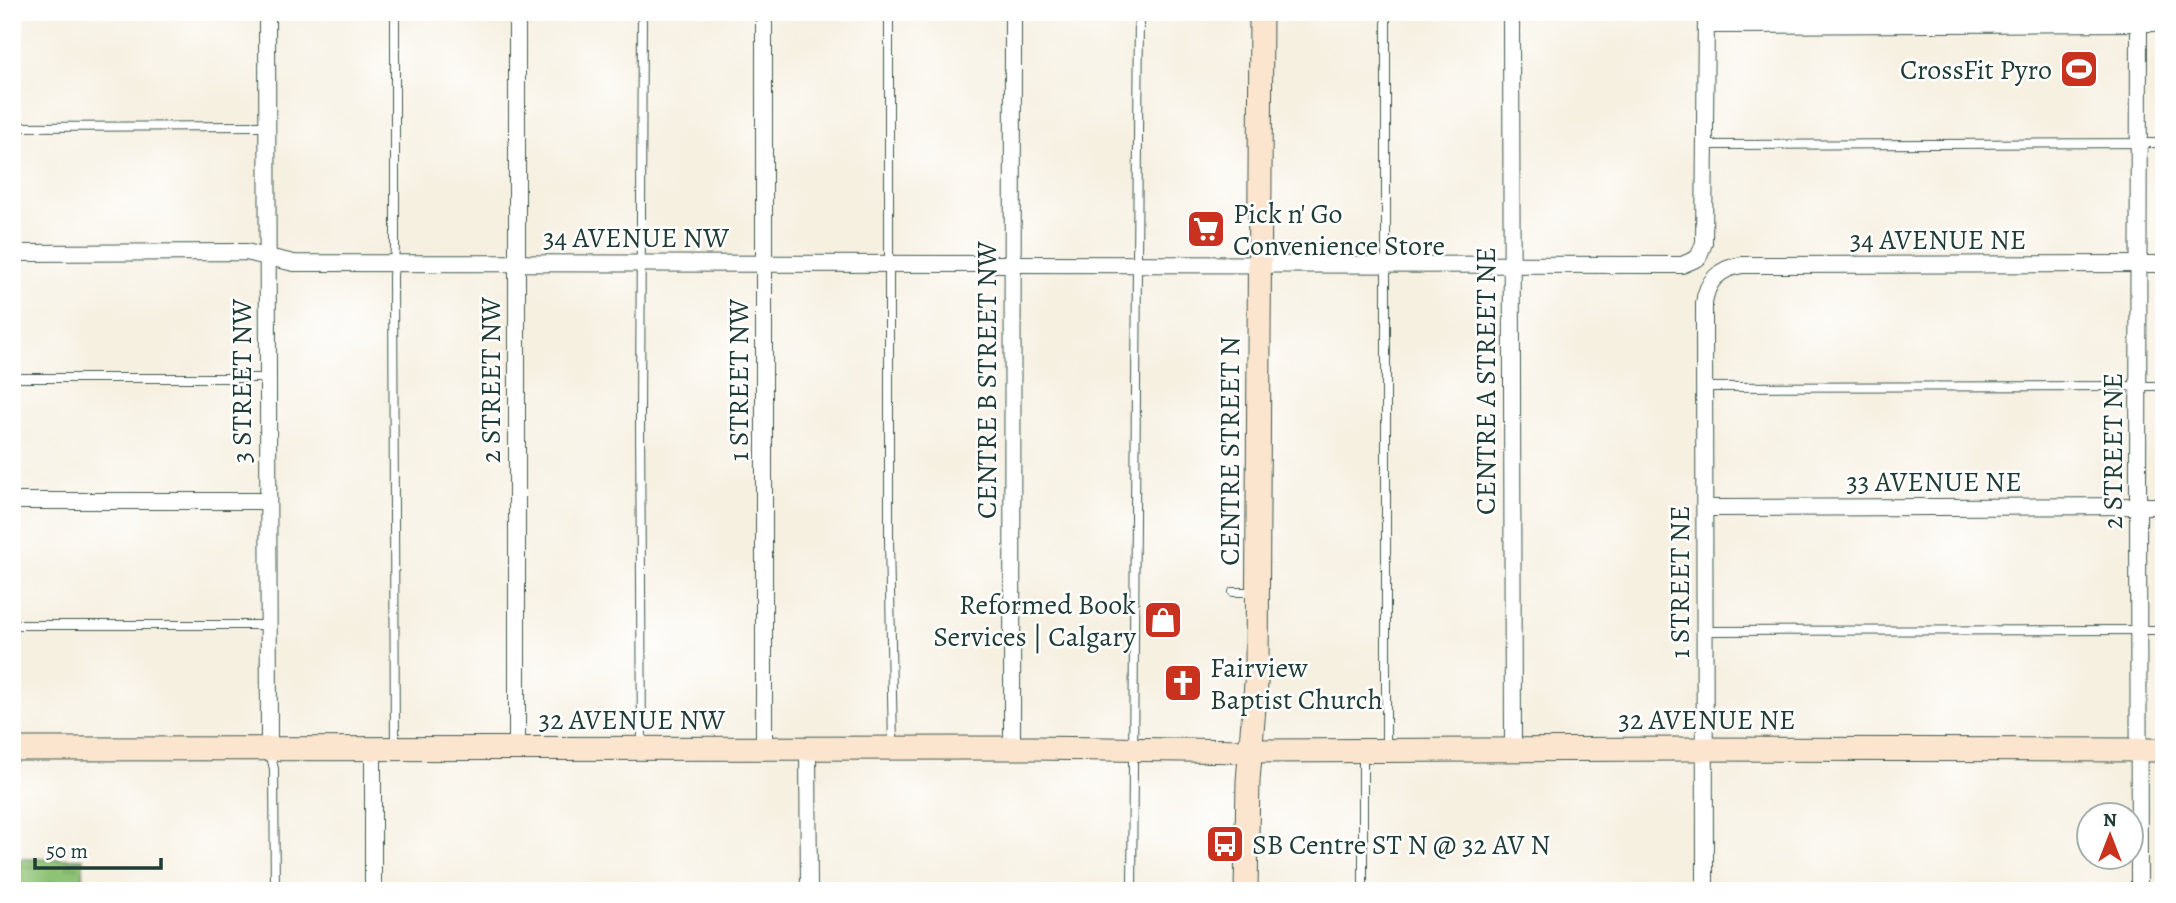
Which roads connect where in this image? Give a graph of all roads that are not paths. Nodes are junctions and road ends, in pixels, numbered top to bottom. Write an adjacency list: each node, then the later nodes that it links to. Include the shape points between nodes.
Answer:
1 (267, 12): 16 (street, 3 STREET NW)
2 (395, 12): 23 (lane)
3 (517, 12): 24 (street, 2 STREET NW)
4 (642, 12): 25 (lane)
5 (764, 12): 26 (street, 1 STREET NW)
6 (889, 12): 27 (lane)
7 (1013, 12): 28 (street, CENTRE B STREET NW)
8 (1139, 12): 31 (lane)
9 (1261, 12): 32 (street, CENTRE STREET N)
10 (1386, 12): 34 (lane)
11 (1511, 12): 33 (street, CENTRE A STREET NE)
12 (1984, 18): 13 (street); 14 (street)
13 (2139, 18): 15 (street); 18 (street, 2 STREET NE)
14 (1706, 19): 20 (street)
15 (2164, 23)
16 (268, 126): 17 (lane); 22 (street, 3 STREET NW)
17 (12, 127)
18 (2140, 144): 19 (lane); 20 (lane); 29 (street, 2 STREET NE)
19 (2164, 144)
20 (1705, 145): 33 (street, via 1704,243 1698,258 1682,265)
21 (12, 253): 22 (street, 34 AVENUE NW, via 246,252)
22 (268, 257): 23 (street, 34 AVENUE NW, via 293,263); 37 (street, 3 STREET NW)
23 (394, 263): 24 (street, 34 AVENUE NW); 53 (lane)
24 (516, 263): 25 (street, 34 AVENUE NW); 54 (street, 2 STREET NW)
25 (641, 263): 26 (street, 34 AVENUE NW); 55 (lane)
26 (764, 264): 27 (street, 34 AVENUE NW); 59 (street, 1 STREET NW)
27 (889, 264): 28 (street, 34 AVENUE NW); 61 (lane)
28 (1012, 264): 31 (street, 34 AVENUE NW); 56 (street, CENTRE B STREET NW)
29 (2139, 264): 30 (street, 34 AVENUE NE); 35 (street, 34 AVENUE NE, via 1742,265); 38 (street, 2 STREET NE)
30 (2164, 264)
31 (1136, 265): 32 (street, 34 AVENUE NW); 62 (lane)
32 (1261, 265): 34 (street); 47 (street, CENTRE STREET N)
33 (1511, 265): 34 (street); 66 (street, CENTRE A STREET NE)
34 (1385, 266): 65 (lane)
35 (1715, 276): 40 (street, 1 STREET NE, via 1705,293)
36 (12, 378): 37 (lane)
37 (267, 378): 42 (street, 3 STREET NW)
38 (2138, 386): 39 (lane); 40 (lane); 43 (street, 2 STREET NE)
39 (2164, 386)
40 (1705, 387): 45 (street, 1 STREET NE)
41 (12, 500): 42 (street)
42 (267, 500): 49 (street, 3 STREET NW)
43 (2138, 506): 44 (street, 33 AVENUE NE); 45 (street, 33 AVENUE NE); 50 (street, 2 STREET NE)
44 (2164, 506)
45 (1705, 508): 52 (street, 1 STREET NE)
46 (1233, 592): 47 (lane)
47 (1258, 592): 69 (street, CENTRE STREET N)
48 (12, 625): 49 (lane)
49 (268, 625): 58 (street, 3 STREET NW)
50 (2138, 630): 51 (lane); 52 (lane); 67 (street, 2 STREET NE)
51 (2164, 630)
52 (1705, 631): 63 (street, 1 STREET NE)
53 (384, 748): 54 (street, 32 AVENUE NW); 58 (street, 32 AVENUE NW); 71 (street)
54 (517, 748): 55 (street, 32 AVENUE NW)
55 (642, 748): 59 (street, 32 AVENUE NW)
56 (1012, 748): 61 (street, 32 AVENUE NW); 62 (street, 32 AVENUE NW)
57 (12, 749): 58 (street, 32 AVENUE NW)
58 (269, 749): 70 (lane, via 274,769)
59 (764, 749): 60 (street, 32 AVENUE NW)
60 (808, 749): 61 (street, 32 AVENUE NW); 72 (street)
61 (893, 749)
62 (1133, 749): 69 (street, 32 AVENUE NW); 73 (lane)
63 (1706, 749): 66 (street, 32 AVENUE NE); 67 (street, 32 AVENUE NE); 76 (street, 1 STREET NE)
64 (1363, 750): 65 (street, 32 AVENUE NE); 69 (street, 32 AVENUE NE); 75 (lane)
65 (1386, 750): 66 (street, 32 AVENUE NE)
66 (1513, 750)
67 (2139, 750): 68 (street, 32 AVENUE NE); 77 (street, 2 STREET NE)
68 (2164, 750)
69 (1251, 751): 74 (street, CENTRE STREET N)
70 (275, 891)
71 (373, 891)
72 (809, 891)
73 (1132, 891)
74 (1245, 891)
75 (1363, 891)
76 (1705, 891)
77 (2140, 891)

